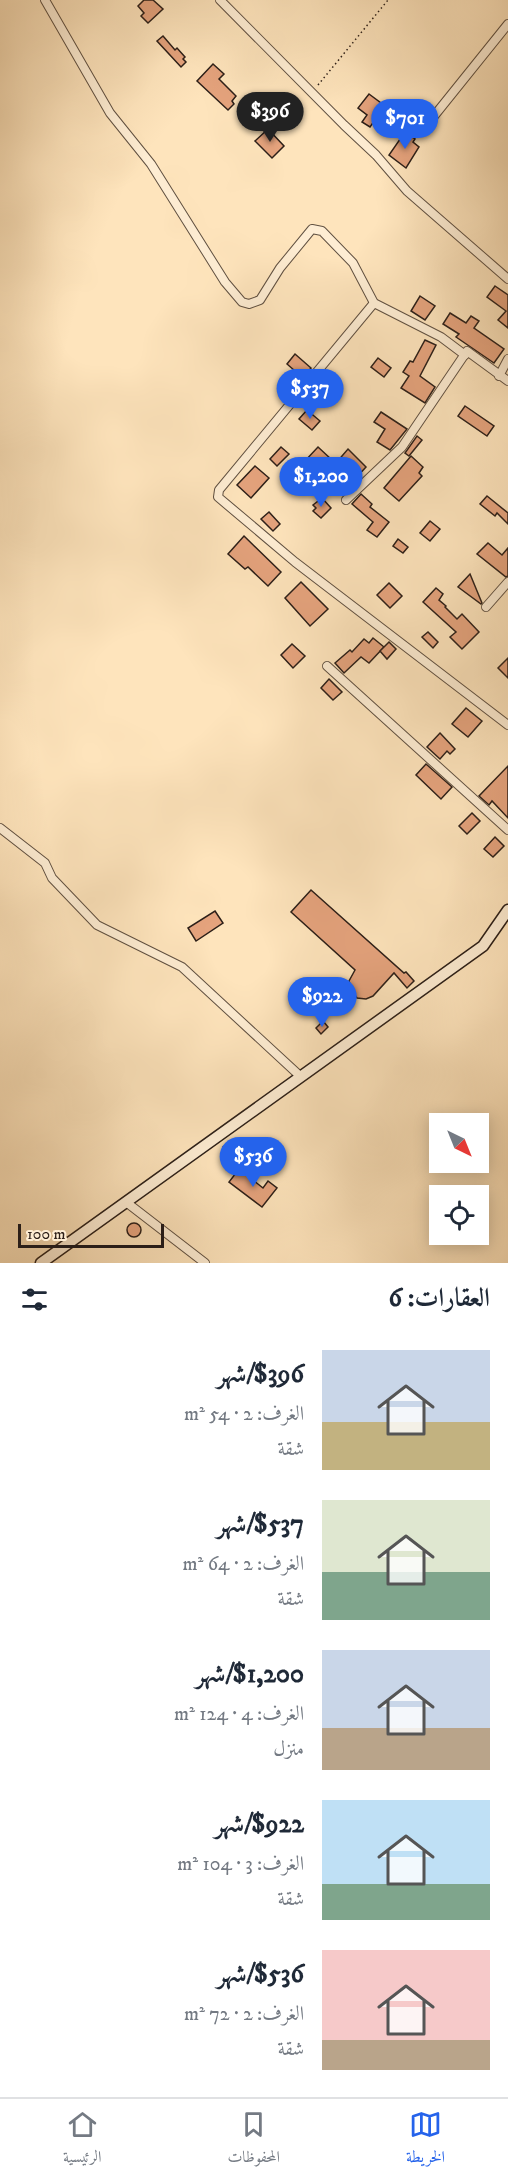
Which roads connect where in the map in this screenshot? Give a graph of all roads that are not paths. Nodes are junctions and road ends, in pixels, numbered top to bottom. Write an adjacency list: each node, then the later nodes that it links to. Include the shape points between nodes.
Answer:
1 (45, 0): 6 (street, via 110,113 151,164 225,282 242,302 260,300 312,229 322,231 353,263)
2 (220, 0): 5 (street, via 376,155 407,192)
3 (508, 24): 4 (street)
4 (422, 131)
5 (508, 279)
6 (375, 303): 7 (street, via 441,337); 15 (street, via 219,490 218,497)
7 (465, 355): 9 (street, via 467,351); 11 (street, via 402,447)
8 (508, 359): 9 (street)
9 (499, 376): 10 (street)
10 (508, 381)
11 (346, 500)
12 (508, 582): 13 (street)
13 (486, 608)
14 (327, 666): 17 (street)
15 (508, 725)
16 (0, 828): 19 (street, via 45,862 52,878 97,925 182,967)
17 (508, 830)
18 (508, 910): 19 (street, via 483,946)
19 (300, 1076): 20 (street)
20 (126, 1202): 21 (street); 22 (street)
21 (41, 1263)
22 (205, 1263)

